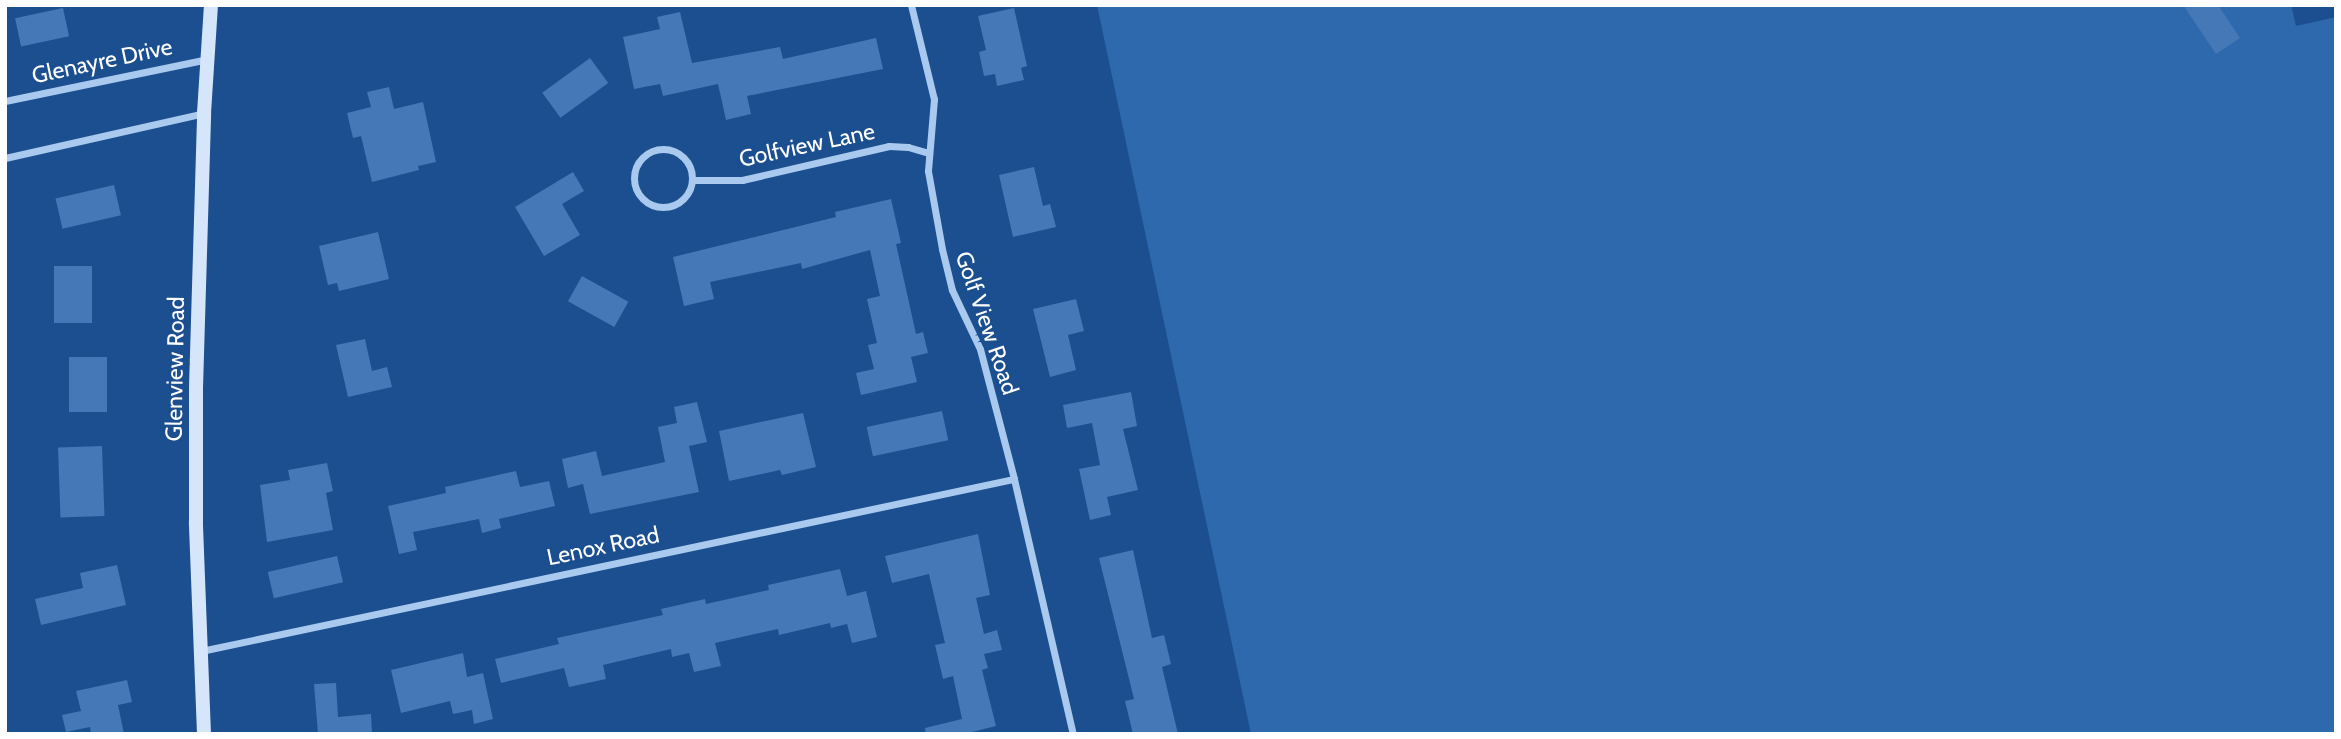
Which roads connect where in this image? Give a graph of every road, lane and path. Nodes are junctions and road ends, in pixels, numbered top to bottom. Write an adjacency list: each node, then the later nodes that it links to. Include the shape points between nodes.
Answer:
1 (211, 5): 3 (main road, Glenview Road)
2 (911, 5): 6 (street, Golf View Road, via 934,99)
3 (207, 59): 4 (street, Glenayre Drive); 5 (main road, Glenview Road)
4 (5, 101)
5 (204, 113): 7 (street); 10 (main road, Glenview Road, via 196,388)
6 (929, 153): 8 (street, Golfview Lane, via 889,146 742,180); 9 (street, Golf View Road, via 929,192 952,290 980,349)
7 (5, 158)
8 (692, 180): 8 (street, via 686,161 665,149 642,158 634,174 640,196 660,207 683,199)
9 (1014, 479): 10 (street, Lenox Road); 12 (street, Golf View Road)
10 (200, 651): 11 (main road, Glenview Road)
11 (204, 734)
12 (1073, 734)

